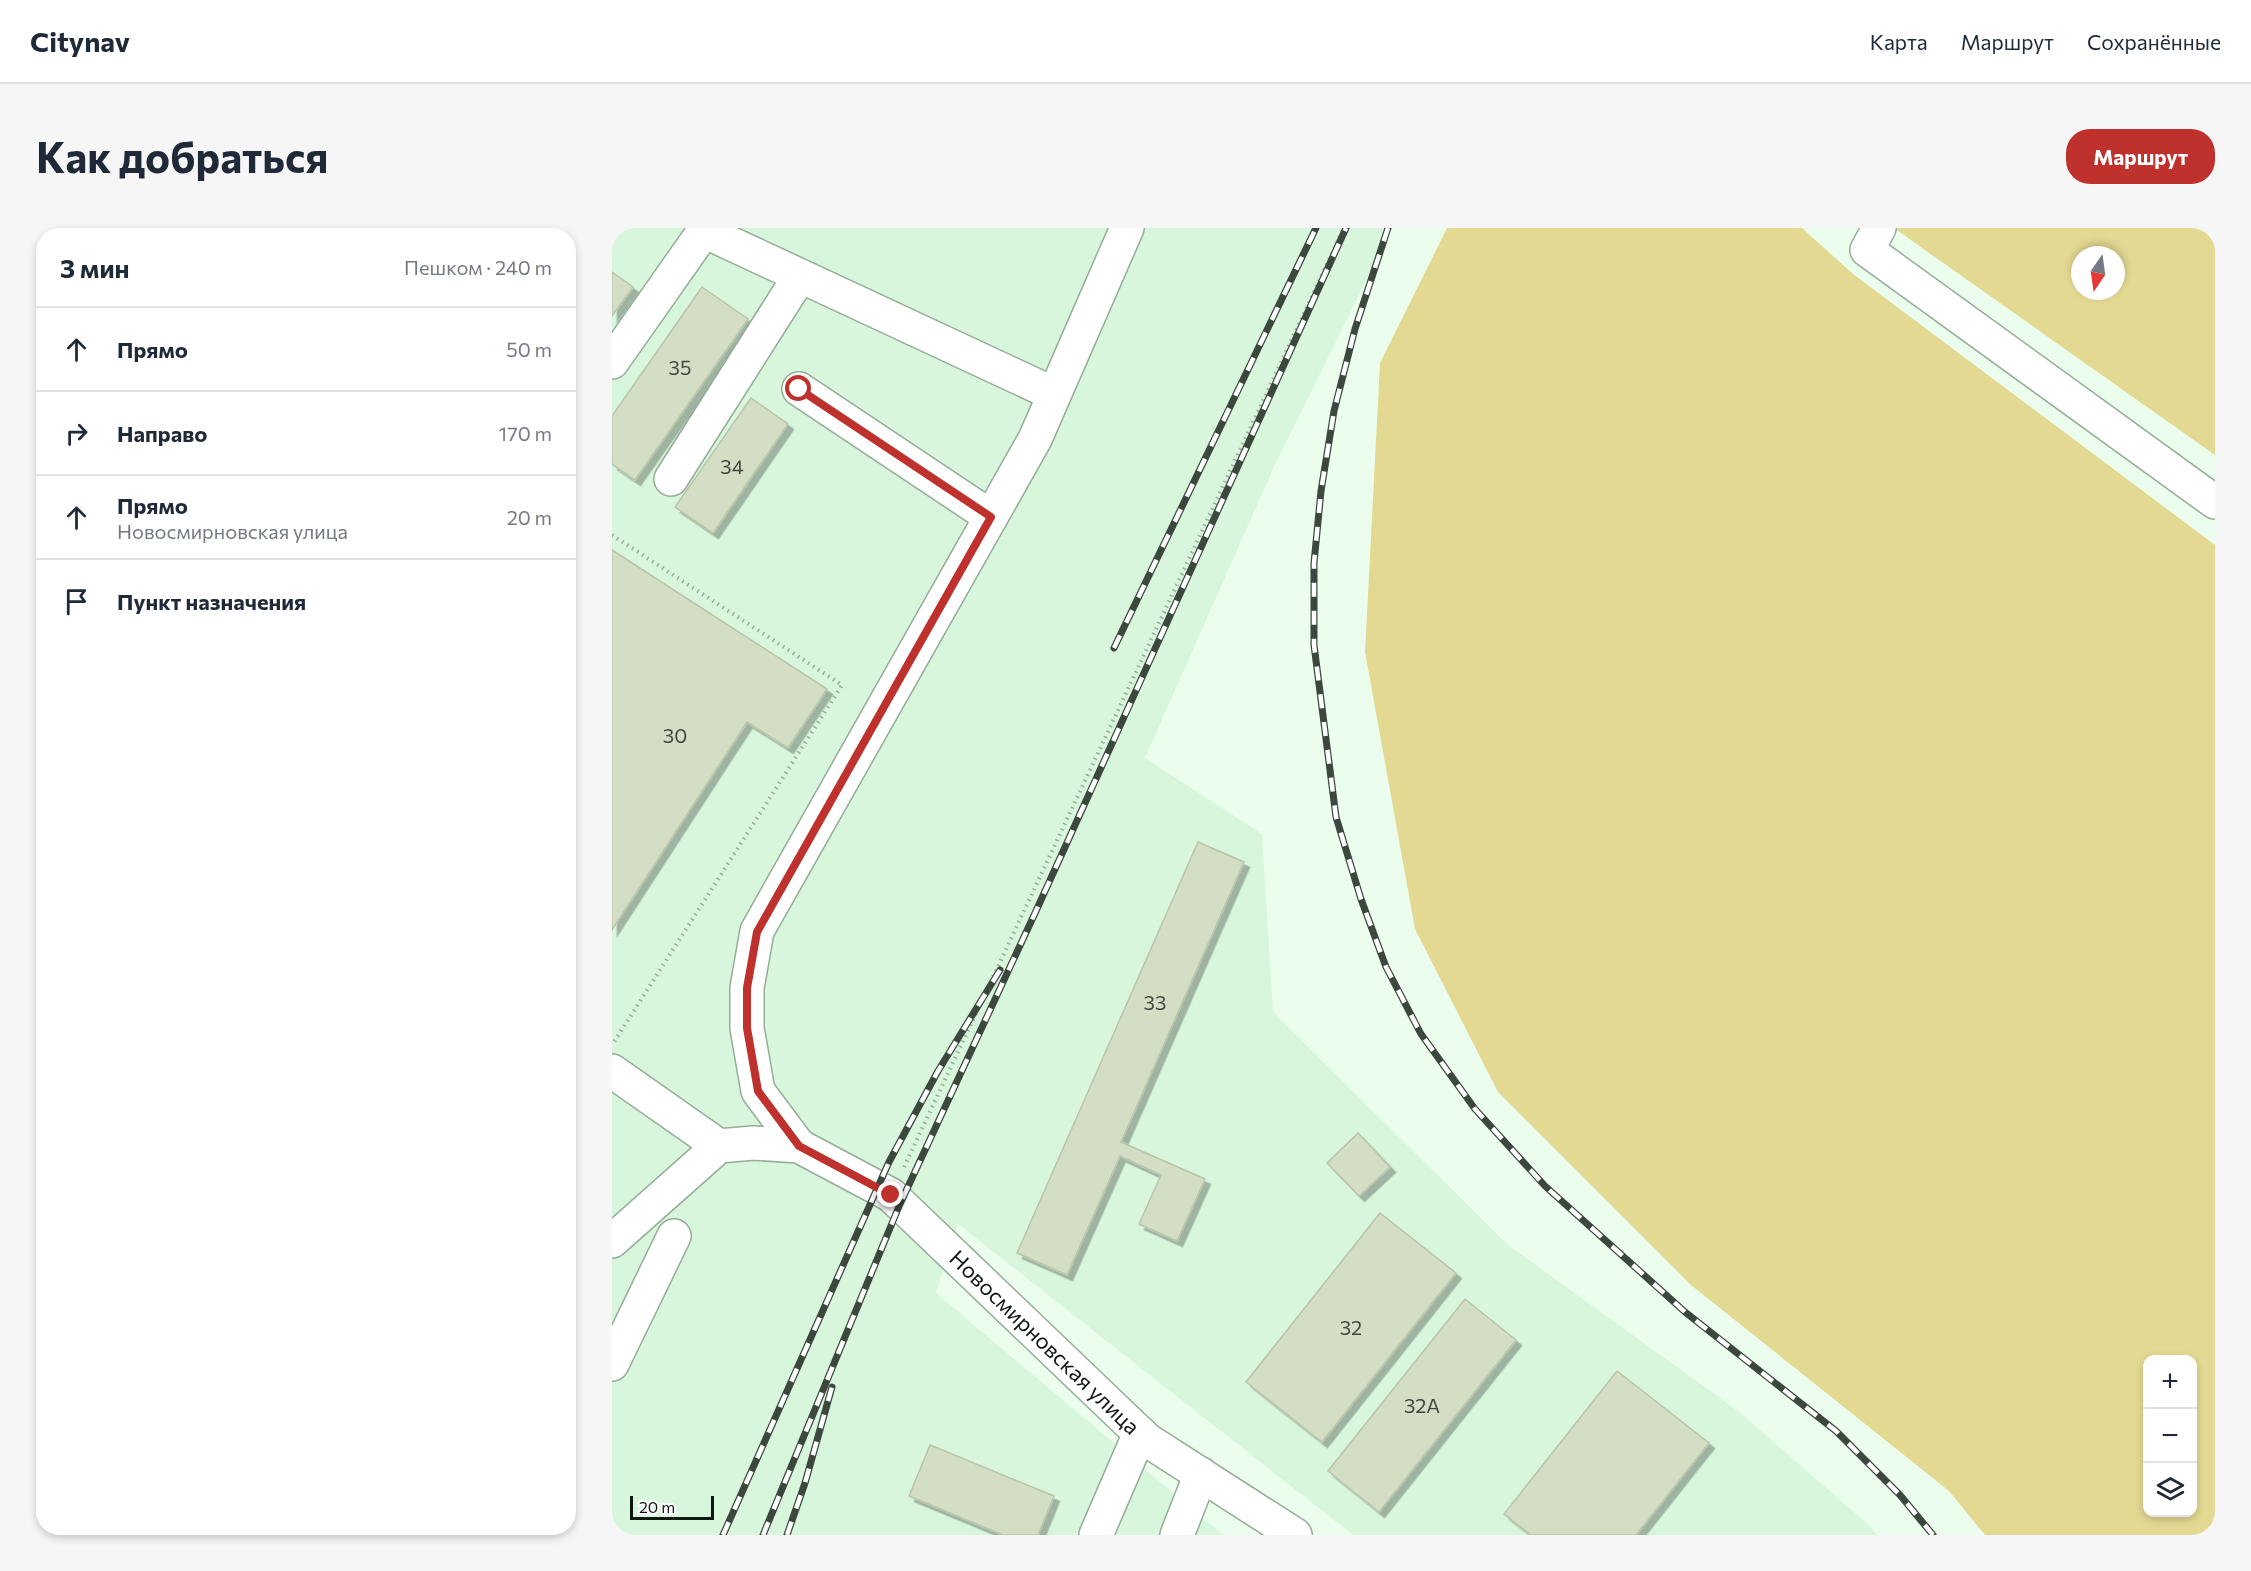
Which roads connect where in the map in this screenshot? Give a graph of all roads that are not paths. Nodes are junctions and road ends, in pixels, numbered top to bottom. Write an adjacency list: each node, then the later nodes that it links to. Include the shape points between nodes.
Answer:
1 (1127, 228): 6 (street)
2 (1879, 228): 8 (street, via 1867,250)
3 (800, 276): 4 (street, via 704,231); 6 (street); 7 (street)
4 (612, 362)
5 (799, 389): 9 (street)
6 (1054, 394): 9 (street, via 1035,439)
7 (671, 479)
8 (2215, 502)
9 (991, 517): 12 (street, via 757,932 747,988 747,1028 758,1091)
10 (612, 1071): 11 (street)
11 (719, 1146): 12 (street); 14 (street)
12 (799, 1146): 16 (street, Новосмирновская улица, via 891,1195)
13 (674, 1236): 15 (street)
14 (612, 1241)
15 (612, 1364)
16 (1140, 1433): 17 (street, Новосмирновская улица); 18 (street)
17 (1201, 1474): 19 (street); 20 (street, Новосмирновская улица)
18 (1096, 1535)
19 (1177, 1535)
20 (1295, 1535)

